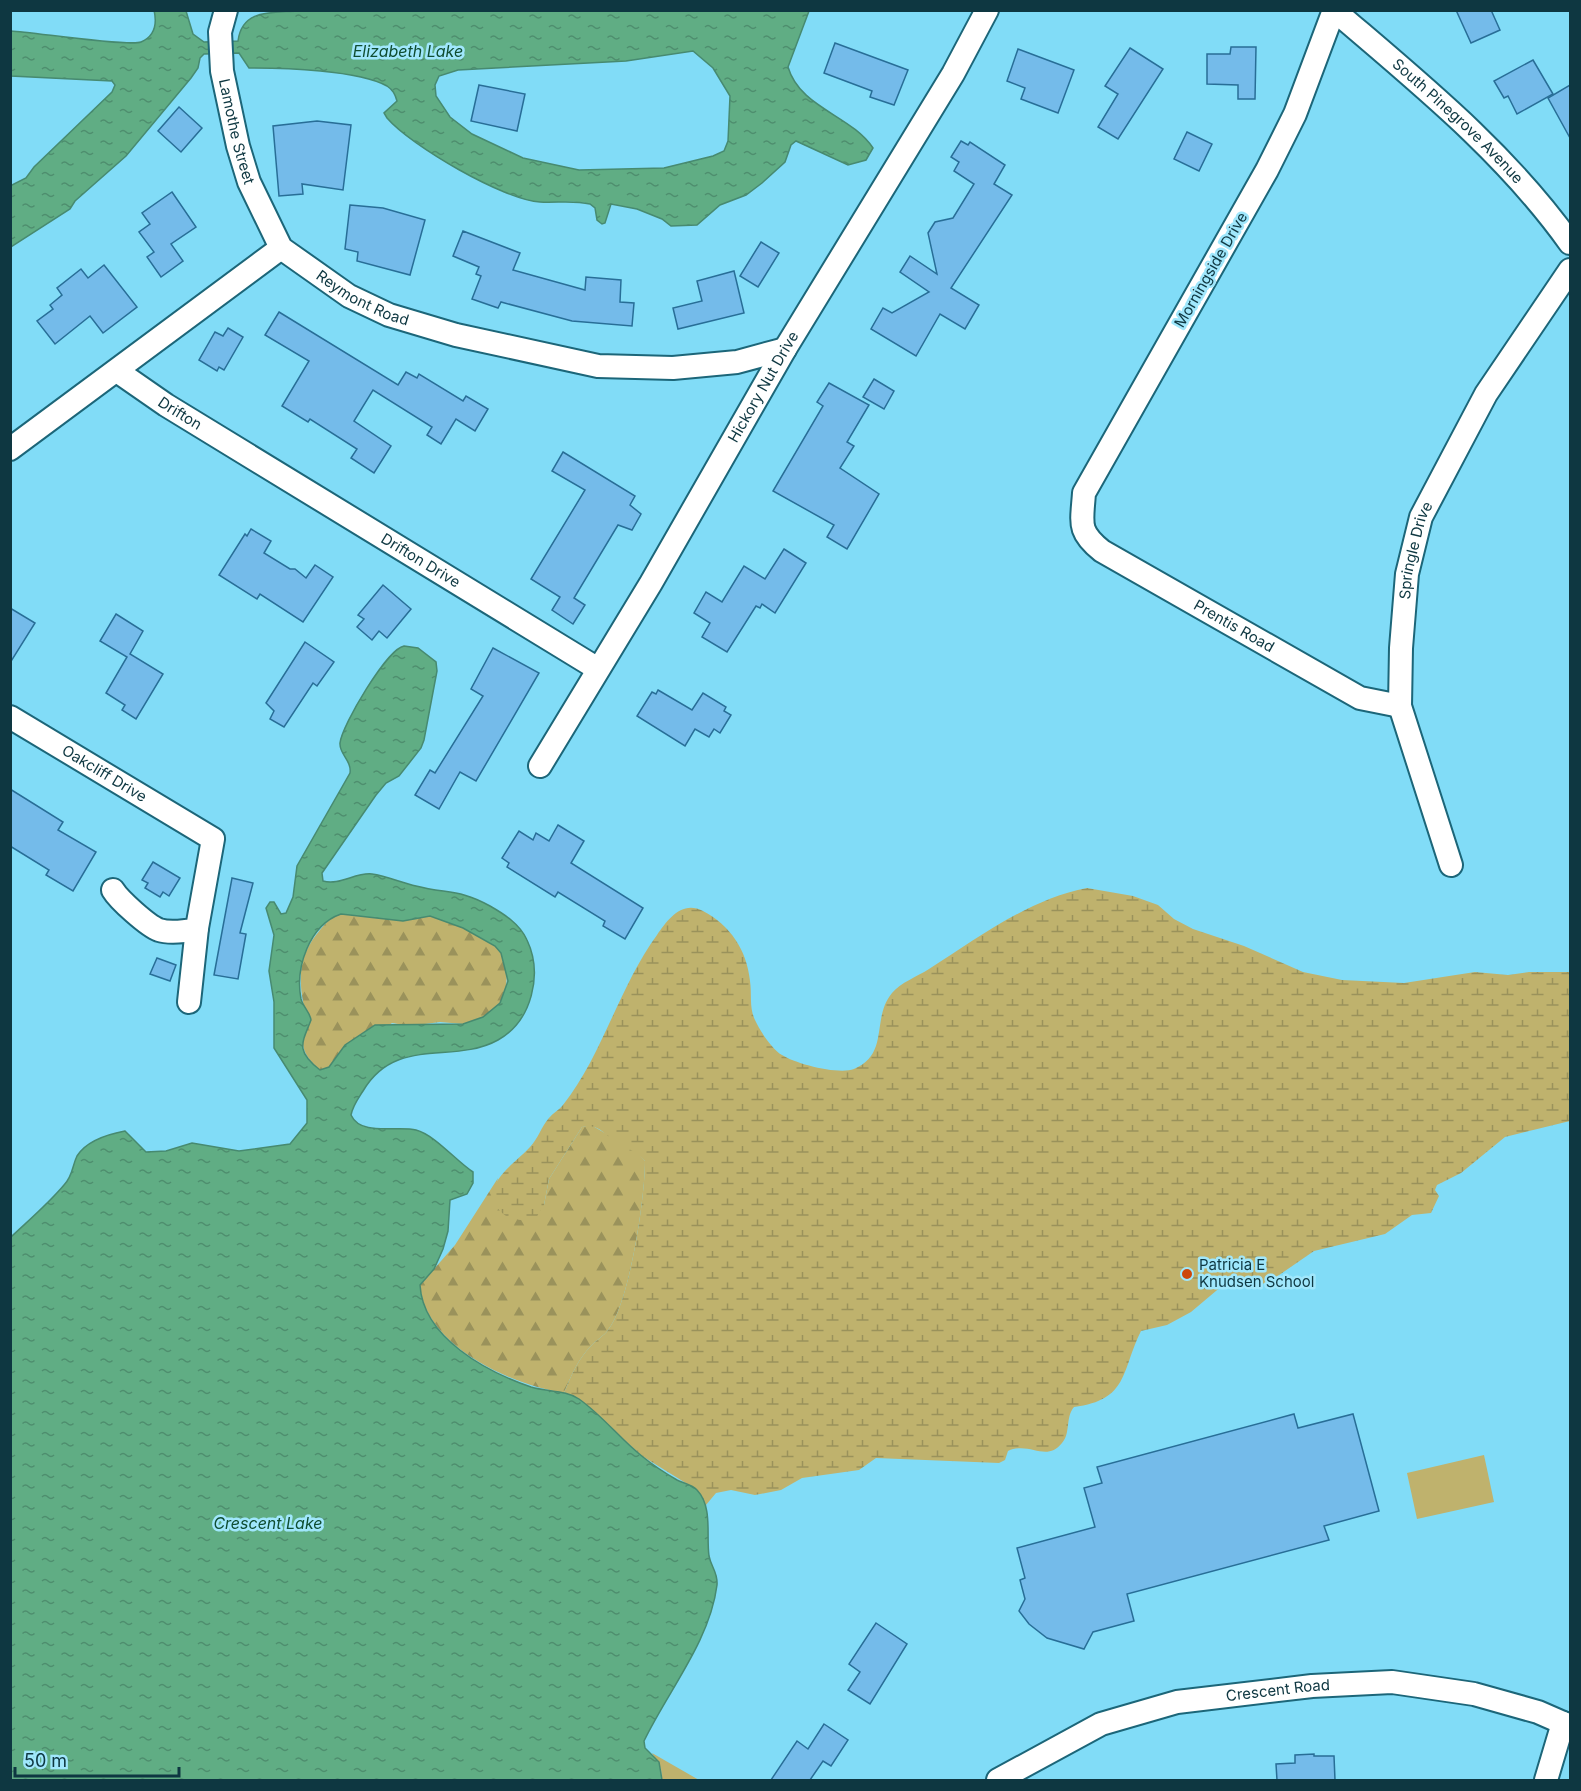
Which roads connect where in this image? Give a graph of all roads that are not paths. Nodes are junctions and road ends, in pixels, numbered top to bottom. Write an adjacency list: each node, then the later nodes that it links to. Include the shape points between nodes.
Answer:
1 (226, 10): 5 (street, Lamothe Street, via 221,48 229,103 247,173)
2 (987, 10): 7 (street, Hickory Nut Drive, via 953,74)
3 (1334, 11): 4 (street, South Pinegrove Avenue, via 1506,163); 11 (street, Morningside Drive, via 1295,114 1267,170 1084,493)
4 (1570, 243)
5 (281, 248): 7 (street, Reymont Road, via 349,296 390,315 533,354 598,366 673,368 737,362); 8 (street)
6 (1570, 270): 13 (street, Springle Drive, via 1486,394 1421,517 1407,574)
7 (785, 349): 12 (street, Hickory Nut Drive)
8 (117, 371): 9 (street); 10 (street, Drifton)
9 (10, 449)
10 (246, 452): 12 (street, Drifton Drive)
11 (1082, 524): 13 (street, Prentis Road, via 1087,539 1102,551 1264,645 1360,698)
12 (598, 669): 15 (street, Hickory Nut Drive)
13 (1400, 706): 16 (street, Springle Drive)
14 (10, 717): 18 (street, Oakcliff Drive, via 213,839)
15 (540, 766)
16 (1451, 865)
17 (113, 890): 18 (street, via 117,898 159,930)
18 (197, 928): 19 (street)
19 (189, 1002)
20 (1567, 1724): 21 (street, Crescent Road, via 1474,1694 1392,1682 1302,1687 1177,1702 1101,1724); 22 (street)
21 (998, 1780)
22 (1546, 1780)

